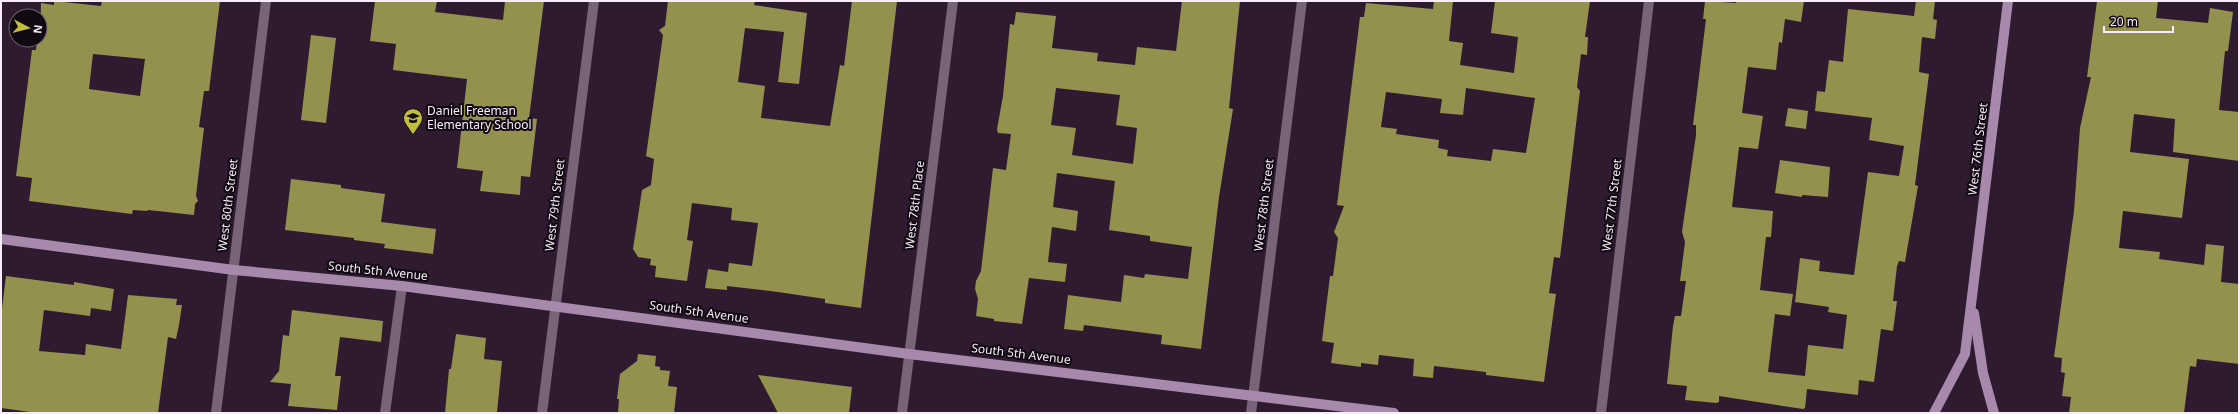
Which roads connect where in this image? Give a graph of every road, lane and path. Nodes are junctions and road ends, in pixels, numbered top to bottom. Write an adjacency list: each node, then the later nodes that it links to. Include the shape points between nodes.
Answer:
1 (266, 1): 8 (street, West 80th Street)
2 (594, 1): 11 (street, West 79th Street)
3 (953, 1): 12 (street, West 78th Place)
4 (1302, 1): 13 (street, West 78th Street)
5 (1649, 1): 20 (street, West 77th Street)
6 (2008, 1): 10 (street, West 76th Street)
7 (1, 239): 8 (street, South 5th Avenue)
8 (234, 270): 9 (street, South 5th Avenue); 14 (street, West 80th Street)
9 (402, 286): 11 (street, South 5th Avenue); 15 (street)
10 (1973, 301): 21 (street, West 76th Street, via 1965,354); 22 (street, West 76th Street, via 1984,373)
11 (555, 306): 12 (street, South 5th Avenue); 16 (street, West 79th Street)
12 (909, 354): 13 (street, South 5th Avenue); 17 (street, West 78th Place)
13 (1254, 396): 18 (street, West 78th Street); 19 (street, South 5th Avenue)
14 (216, 413)
15 (385, 413)
16 (542, 413)
17 (902, 413)
18 (1251, 413)
19 (1394, 413)
20 (1601, 413)
21 (1934, 413)
22 (1994, 413)

